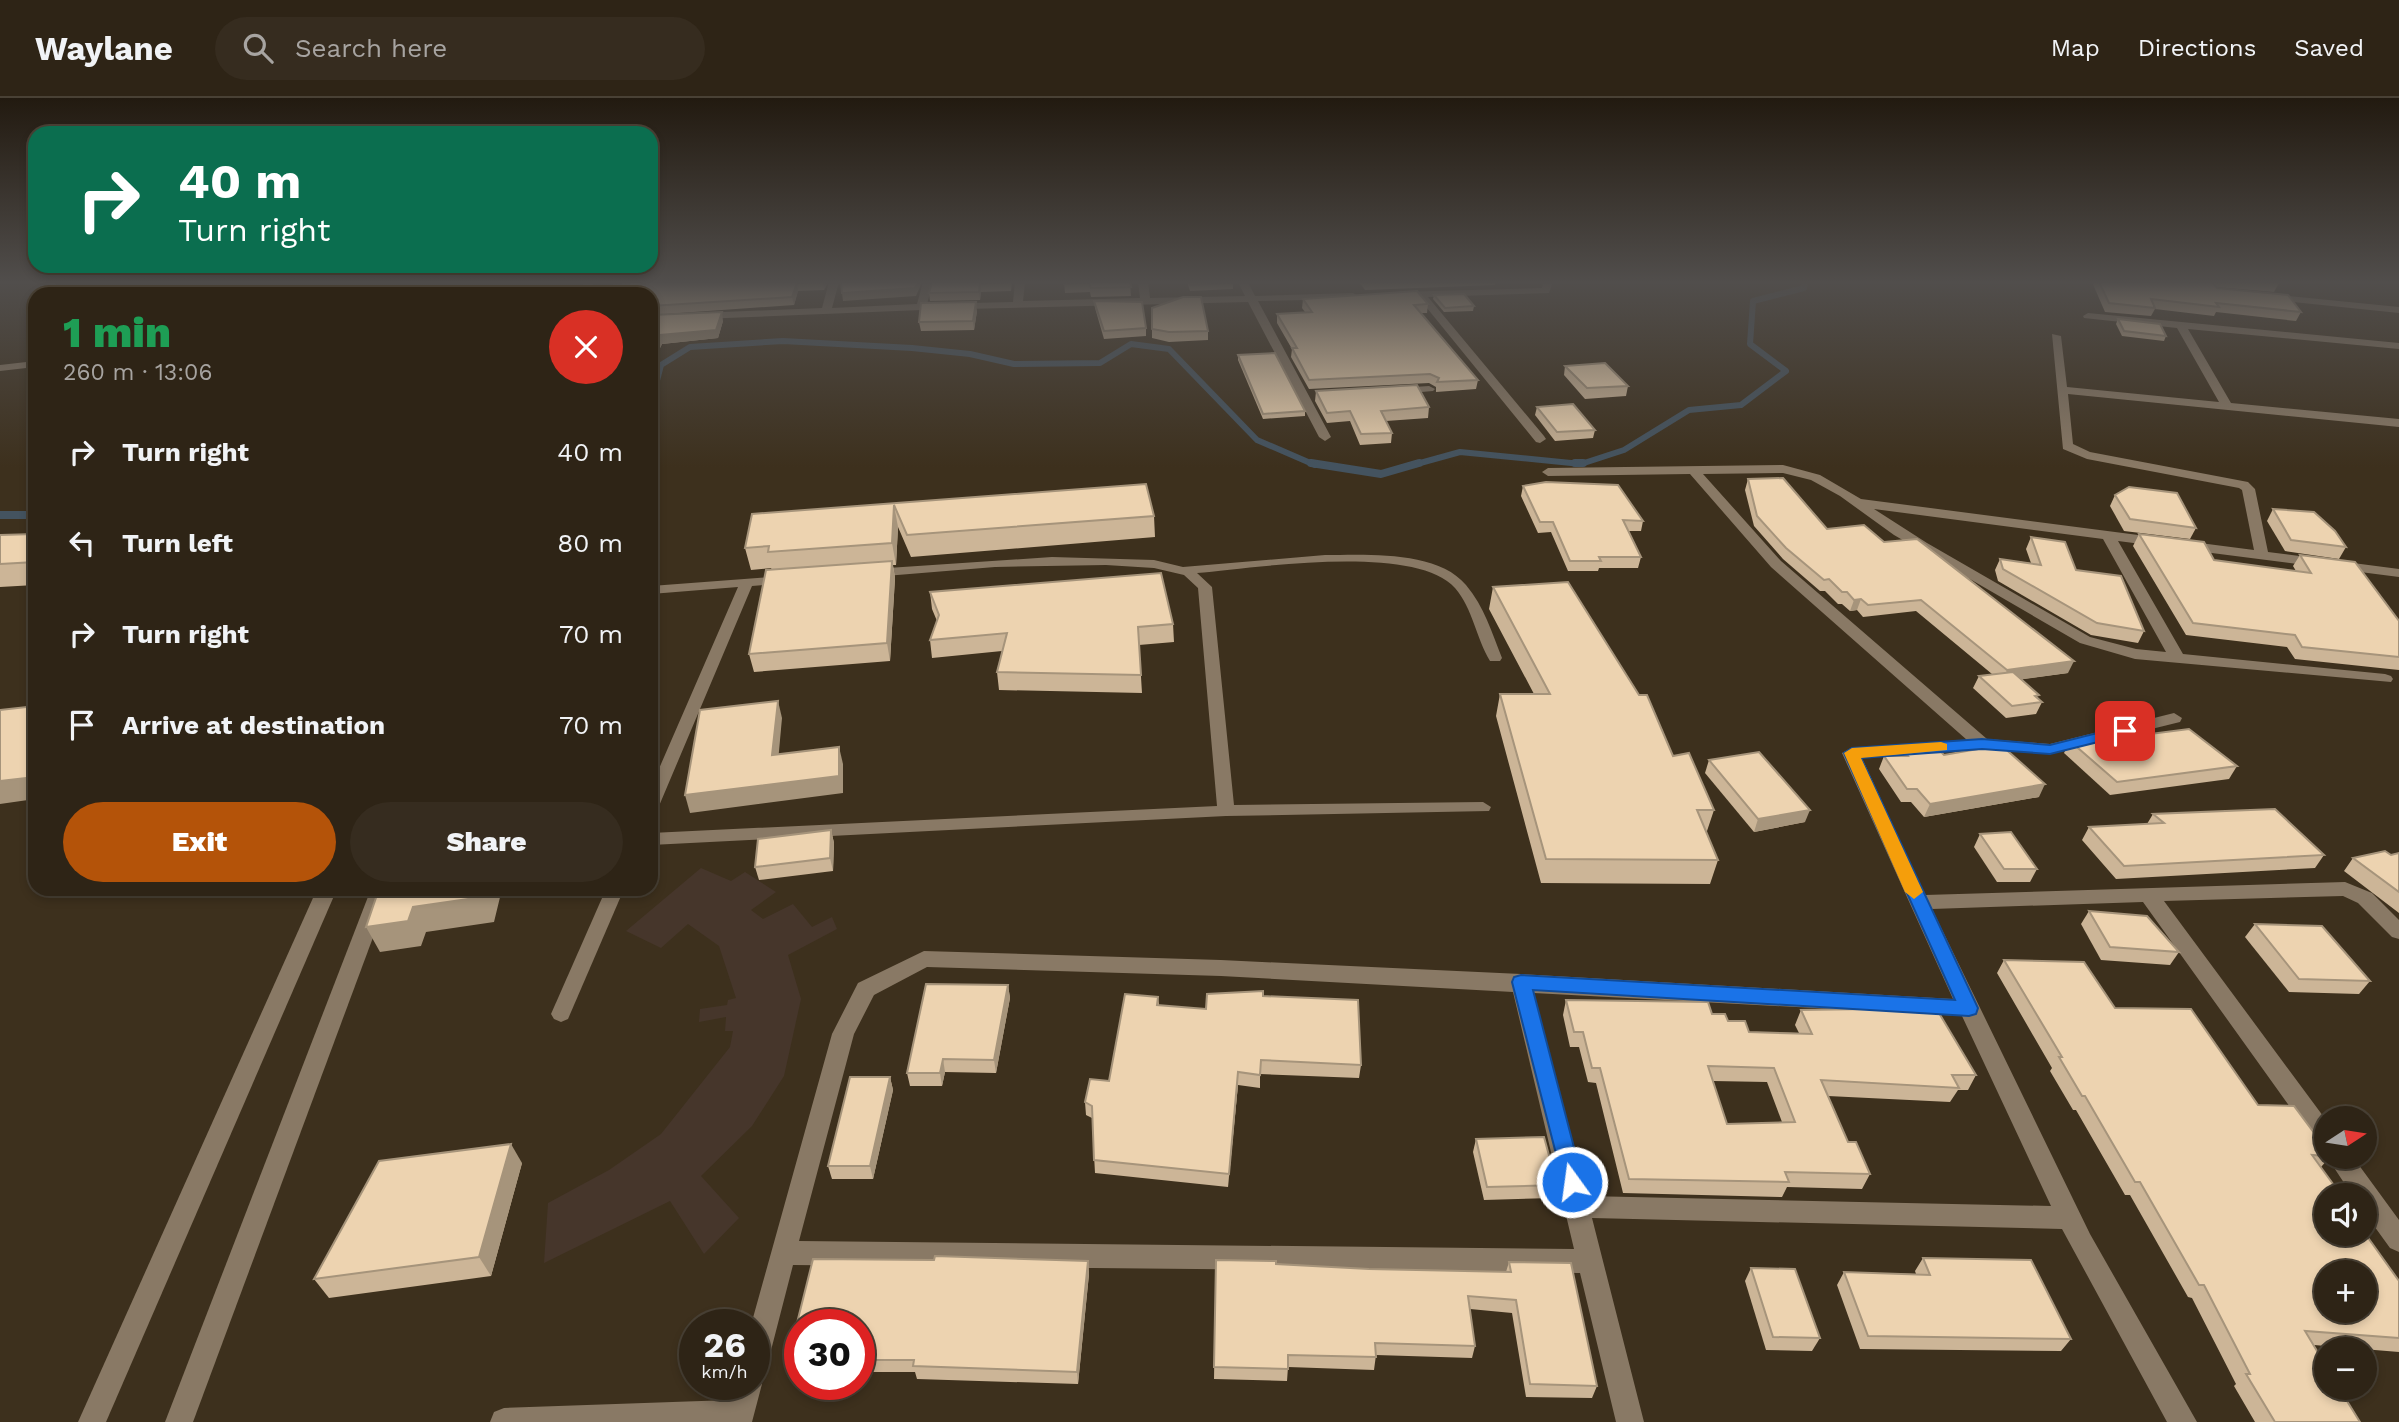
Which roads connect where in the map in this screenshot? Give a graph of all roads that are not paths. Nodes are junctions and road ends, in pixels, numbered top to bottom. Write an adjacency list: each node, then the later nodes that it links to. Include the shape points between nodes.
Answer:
1 (1277, 344): 13 (street)
2 (1461, 344): 17 (street)
3 (2057, 344): 10 (street)
4 (2192, 344): 14 (street)
5 (2376, 344): 6 (street)
6 (2399, 346)
7 (28, 365): 8 (street)
8 (0, 368)
9 (1429, 389): 11 (street)
10 (2061, 390): 14 (street); 22 (street, via 2065,442 2075,451 2228,480 2248,489)
11 (1387, 391)
12 (1318, 395): 13 (street)
13 (1304, 396): 16 (street)
14 (2227, 406): 15 (street)
15 (2399, 423)
16 (1325, 437)
17 (1540, 439)
18 (1694, 471): 19 (street); 20 (street, via 1796,471 1827,481); 33 (street, via 1776,564)
19 (1548, 472)
20 (1858, 503): 21 (street); 30 (street, via 2085,640 2135,654)
21 (2108, 535): 22 (street); 30 (street)
22 (2262, 555): 24 (street)
23 (1187, 570): 25 (lane, via 1084,560); 29 (lane, via 1372,557 1428,566 1460,585); 36 (lane, via 1205,587)
24 (2399, 573)
25 (858, 575)
26 (803, 579): 27 (lane)
27 (747, 583): 28 (lane); 34 (lane)
28 (658, 589)
29 (1495, 658)
30 (2176, 658): 31 (street)
31 (2385, 679)
32 (2174, 718): 33 (street, via 2050,750)
33 (1982, 744): 42 (street, via 1852,753)
34 (658, 790)
35 (1483, 807): 36 (lane)
36 (1226, 811): 37 (lane)
37 (658, 839)
38 (2148, 894): 42 (street); 43 (street, via 2345,889 2372,903); 47 (street)
39 (324, 896): 57 (street)
40 (378, 896): 58 (street)
41 (612, 896): 46 (lane)
42 (1919, 902): 45 (street)
43 (2399, 932)
44 (1521, 982): 45 (street); 49 (street); 52 (street, via 924,959 866,989 843,1034)
45 (1969, 1008): 50 (street)
46 (561, 1014)
47 (2314, 1122)
48 (2348, 1169): 51 (street)
49 (1579, 1207): 50 (street); 53 (street)
50 (2070, 1218): 61 (street)
51 (2399, 1240)
52 (784, 1253): 53 (street); 54 (street)
53 (1591, 1261): 60 (street)
54 (769, 1309)
55 (744, 1400): 56 (street)
56 (739, 1418): 59 (street)
57 (92, 1422)
58 (179, 1422)
59 (504, 1422)
60 (1630, 1422)
61 (2183, 1422)

